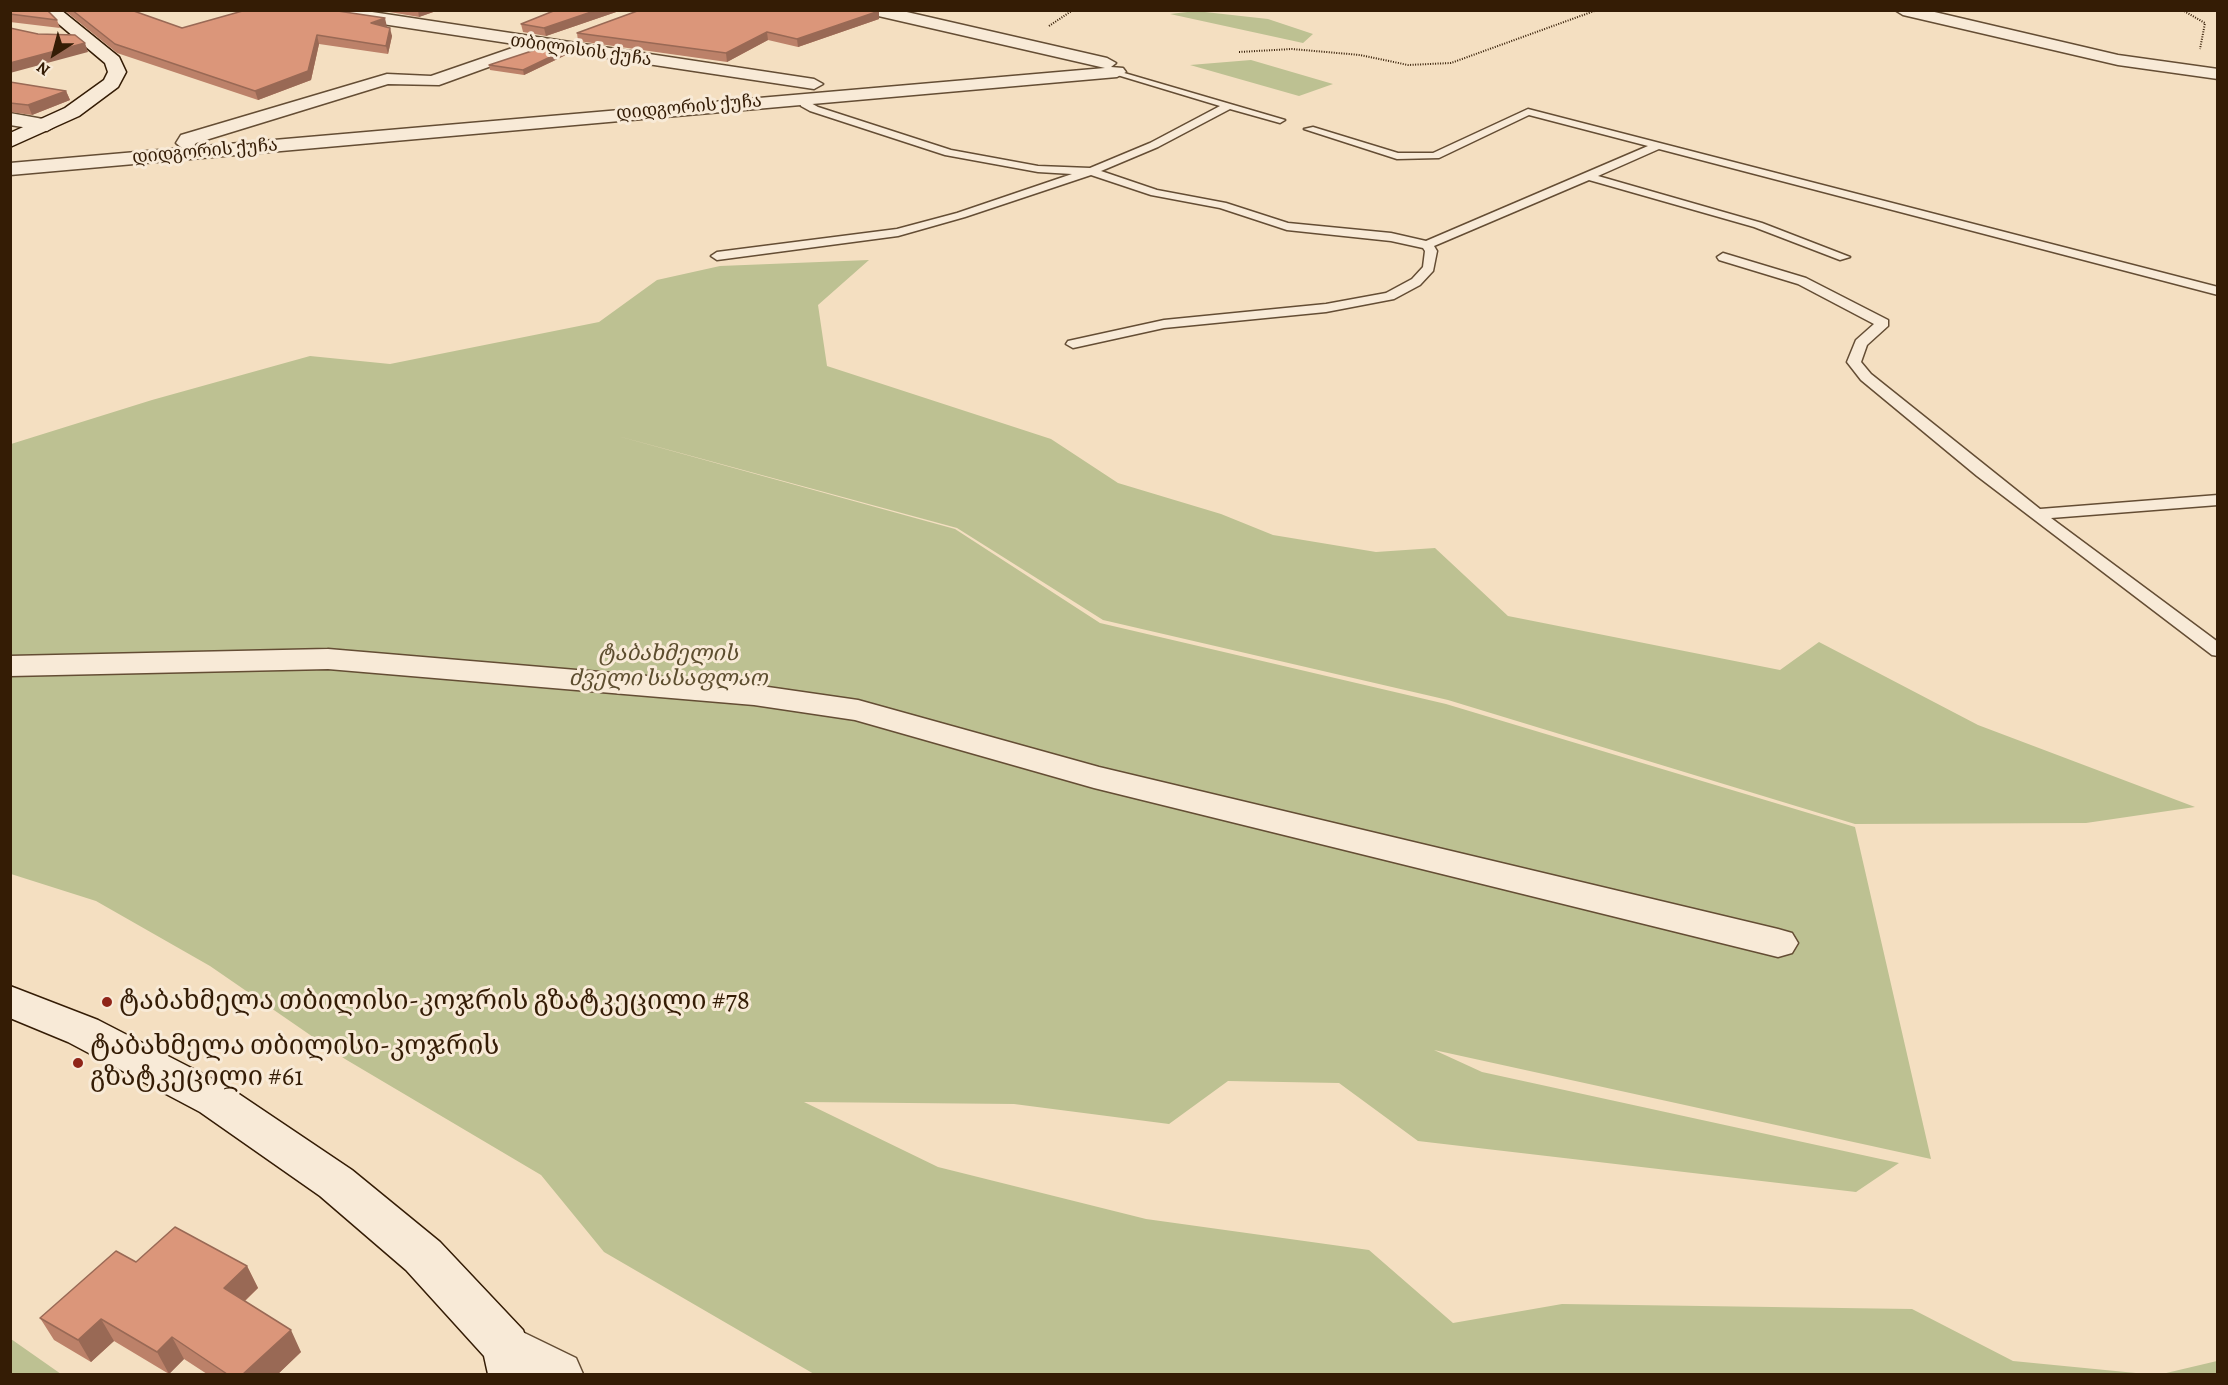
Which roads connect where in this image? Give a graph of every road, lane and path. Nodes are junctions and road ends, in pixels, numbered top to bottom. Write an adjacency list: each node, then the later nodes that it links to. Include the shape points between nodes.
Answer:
1 (50, 10): 9 (street)
2 (323, 10): 10 (street, თბილისის ქუჩა)
3 (874, 10): 12 (street, via 1107,63)
4 (1597, 10): 11 (path, via 1451,63 1407,65 1360,54 1292,49)
5 (1903, 10): 13 (street, via 2118,60)
6 (2182, 10): 13 (path, via 2205,22 2200,53)
7 (582, 31): 10 (street)
8 (51, 35): 9 (street)
9 (84, 36): 19 (street, via 113,61 117,72 112,83 98,95)
10 (538, 45): 14 (street, თბილისის ქუჩა, via 816,85); 23 (street, via 433,81 387,79 188,139)
11 (1239, 52)
12 (1117, 72): 14 (street, დიდგორის ქუჩა); 16 (lane)
13 (2215, 73)
14 (837, 95): 15 (street, დიდგორის ქუჩა)
15 (802, 98): 23 (street, დიდგორის ქუჩა); 25 (lane, via 814,109 949,153 1038,169)
16 (1229, 105): 18 (lane); 25 (lane, via 1154,145)
17 (10, 118): 19 (street)
18 (1280, 120)
19 (47, 125): 21 (street)
20 (1309, 129): 22 (lane, via 1397,156 1435,156 1528,112)
21 (10, 141)
22 (1658, 146): 26 (lane); 31 (lane)
23 (178, 155): 24 (street, დიდგორის ქუჩა)
24 (10, 169)
25 (1090, 171): 27 (lane, via 1155,193 1222,205 1287,226 1391,237); 28 (lane, via 898,232)
26 (1588, 176): 27 (lane); 30 (lane, via 1758,225)
27 (1427, 245): 32 (lane, via 1431,251 1429,268 1416,282 1390,296 1326,308 1164,324)
28 (717, 256)
29 (1723, 257): 34 (lane, via 1802,281 1883,323 1861,343 1854,362 1860,370)
30 (1844, 257)
31 (2217, 291)
32 (1073, 344)
33 (2217, 500): 34 (lane)
34 (2036, 514): 35 (lane)
35 (2217, 651)
36 (10, 666): 37 (street, via 328,659 754,695 847,708 1094,777)
37 (1778, 943)
38 (10, 1001): 39 (street, via 82,1031 215,1100 336,1183 423,1256)
39 (509, 1360): 40 (street)
40 (558, 1374)

